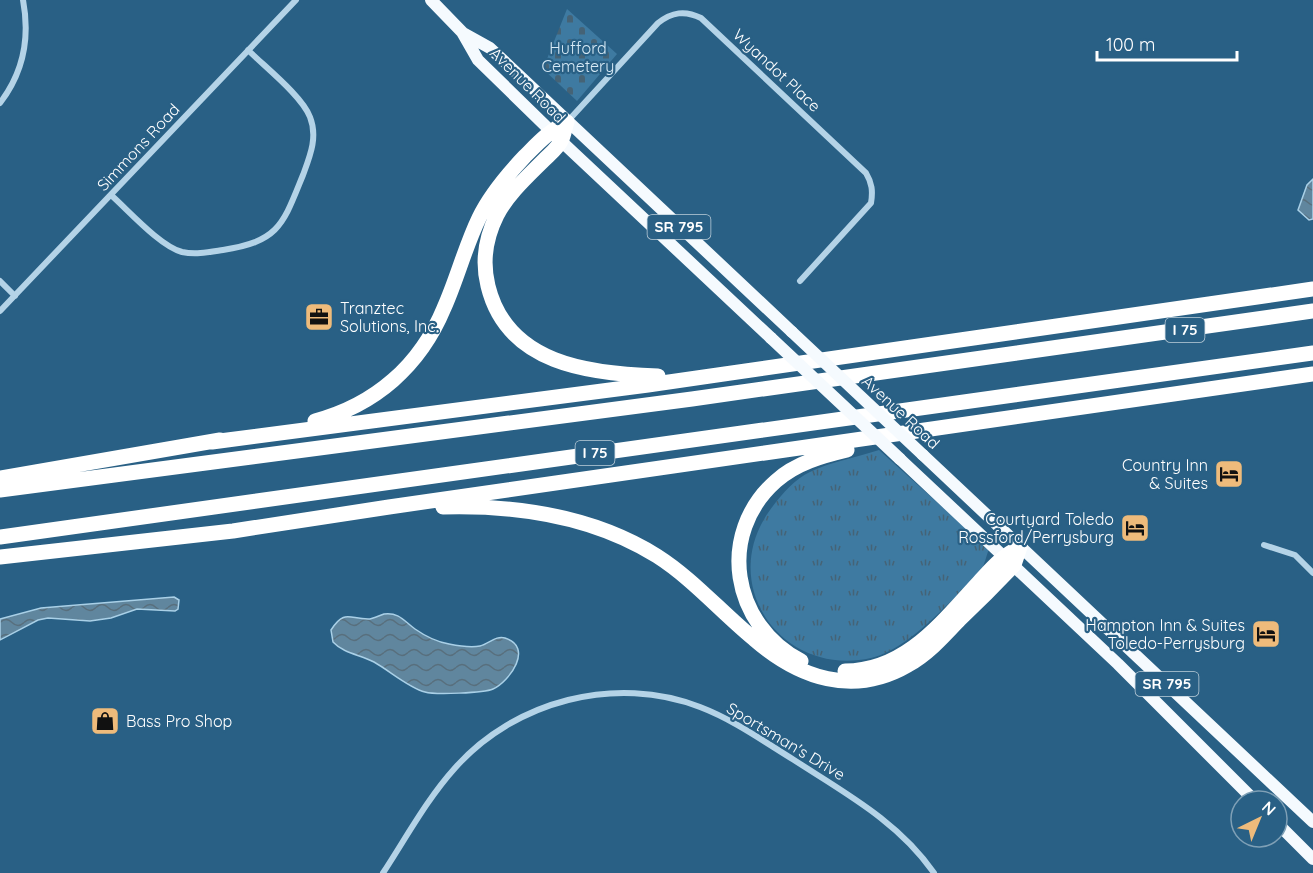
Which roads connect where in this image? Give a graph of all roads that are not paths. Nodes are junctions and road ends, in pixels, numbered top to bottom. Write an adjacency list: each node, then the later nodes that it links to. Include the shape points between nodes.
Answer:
1 (32, 0): 4 (street)
2 (296, 0): 6 (street, Simmons Road)
3 (430, 0): 5 (main road, Avenue Road / SR 795)
4 (24, 1): 7 (street, via 26,33 22,60)
5 (462, 32): 8 (main road, Avenue Road / SR 795, via 490,48); 9 (main road, Avenue Road / SR 795, via 478,60)
6 (248, 50): 11 (street, Simmons Road); 11 (street, via 303,105 313,126 308,161 289,210 276,230 264,240 245,246 206,253 184,252 164,243)
7 (0, 102)
8 (567, 122): 9 (highway); 10 (highway); 13 (street, Wyandot Place, via 658,22 680,13 701,18 871,181 871,203); 28 (main road, Avenue Road / SR 795, bridge)
9 (550, 130): 10 (main road, Avenue Road / SR 795); 22 (highway, via 489,199 435,328 397,378 363,402 325,418)
10 (561, 141): 20 (highway, via 497,214 485,268 495,309 521,341 558,362 625,375); 30 (main road, Avenue Road / SR 795, bridge)
11 (111, 195): 15 (street, Simmons Road)
12 (0, 281): 15 (street)
13 (800, 281)
14 (1313, 289): 20 (highway)
15 (15, 296): 16 (street, Simmons Road)
16 (0, 311)
17 (1313, 311): 24 (highway, I 75, via 692,399)
18 (1313, 353): 26 (highway, I 75)
19 (1313, 374): 21 (highway)
20 (699, 376): 22 (highway)
21 (946, 428): 25 (highway); 30 (highway, via 821,457 801,464 777,480 755,506 742,539 740,574 748,608 773,642 806,663 833,670 875,668 901,657 923,640)
22 (212, 442): 23 (highway)
23 (0, 478)
24 (0, 490)
25 (389, 507): 29 (highway, via 233,531); 30 (highway, via 526,511 608,531 680,573 776,657 814,676 842,681 884,676 915,661 932,648)
26 (0, 537)
27 (1263, 545): 31 (street, via 1295,555)
28 (1020, 547): 30 (highway); 33 (main road, Avenue Road / SR 795)
29 (0, 558)
30 (1009, 560): 32 (main road, Avenue Road / SR 795)
31 (1313, 573)
32 (1243, 789)
33 (1313, 822)
34 (1289, 836): 35 (main road)
35 (1311, 858)
36 (383, 873): 37 (street, Sportsman's Drive, via 455,767 493,734 516,720 568,700 627,692 665,697 730,720 864,805 899,832)
37 (934, 873)

